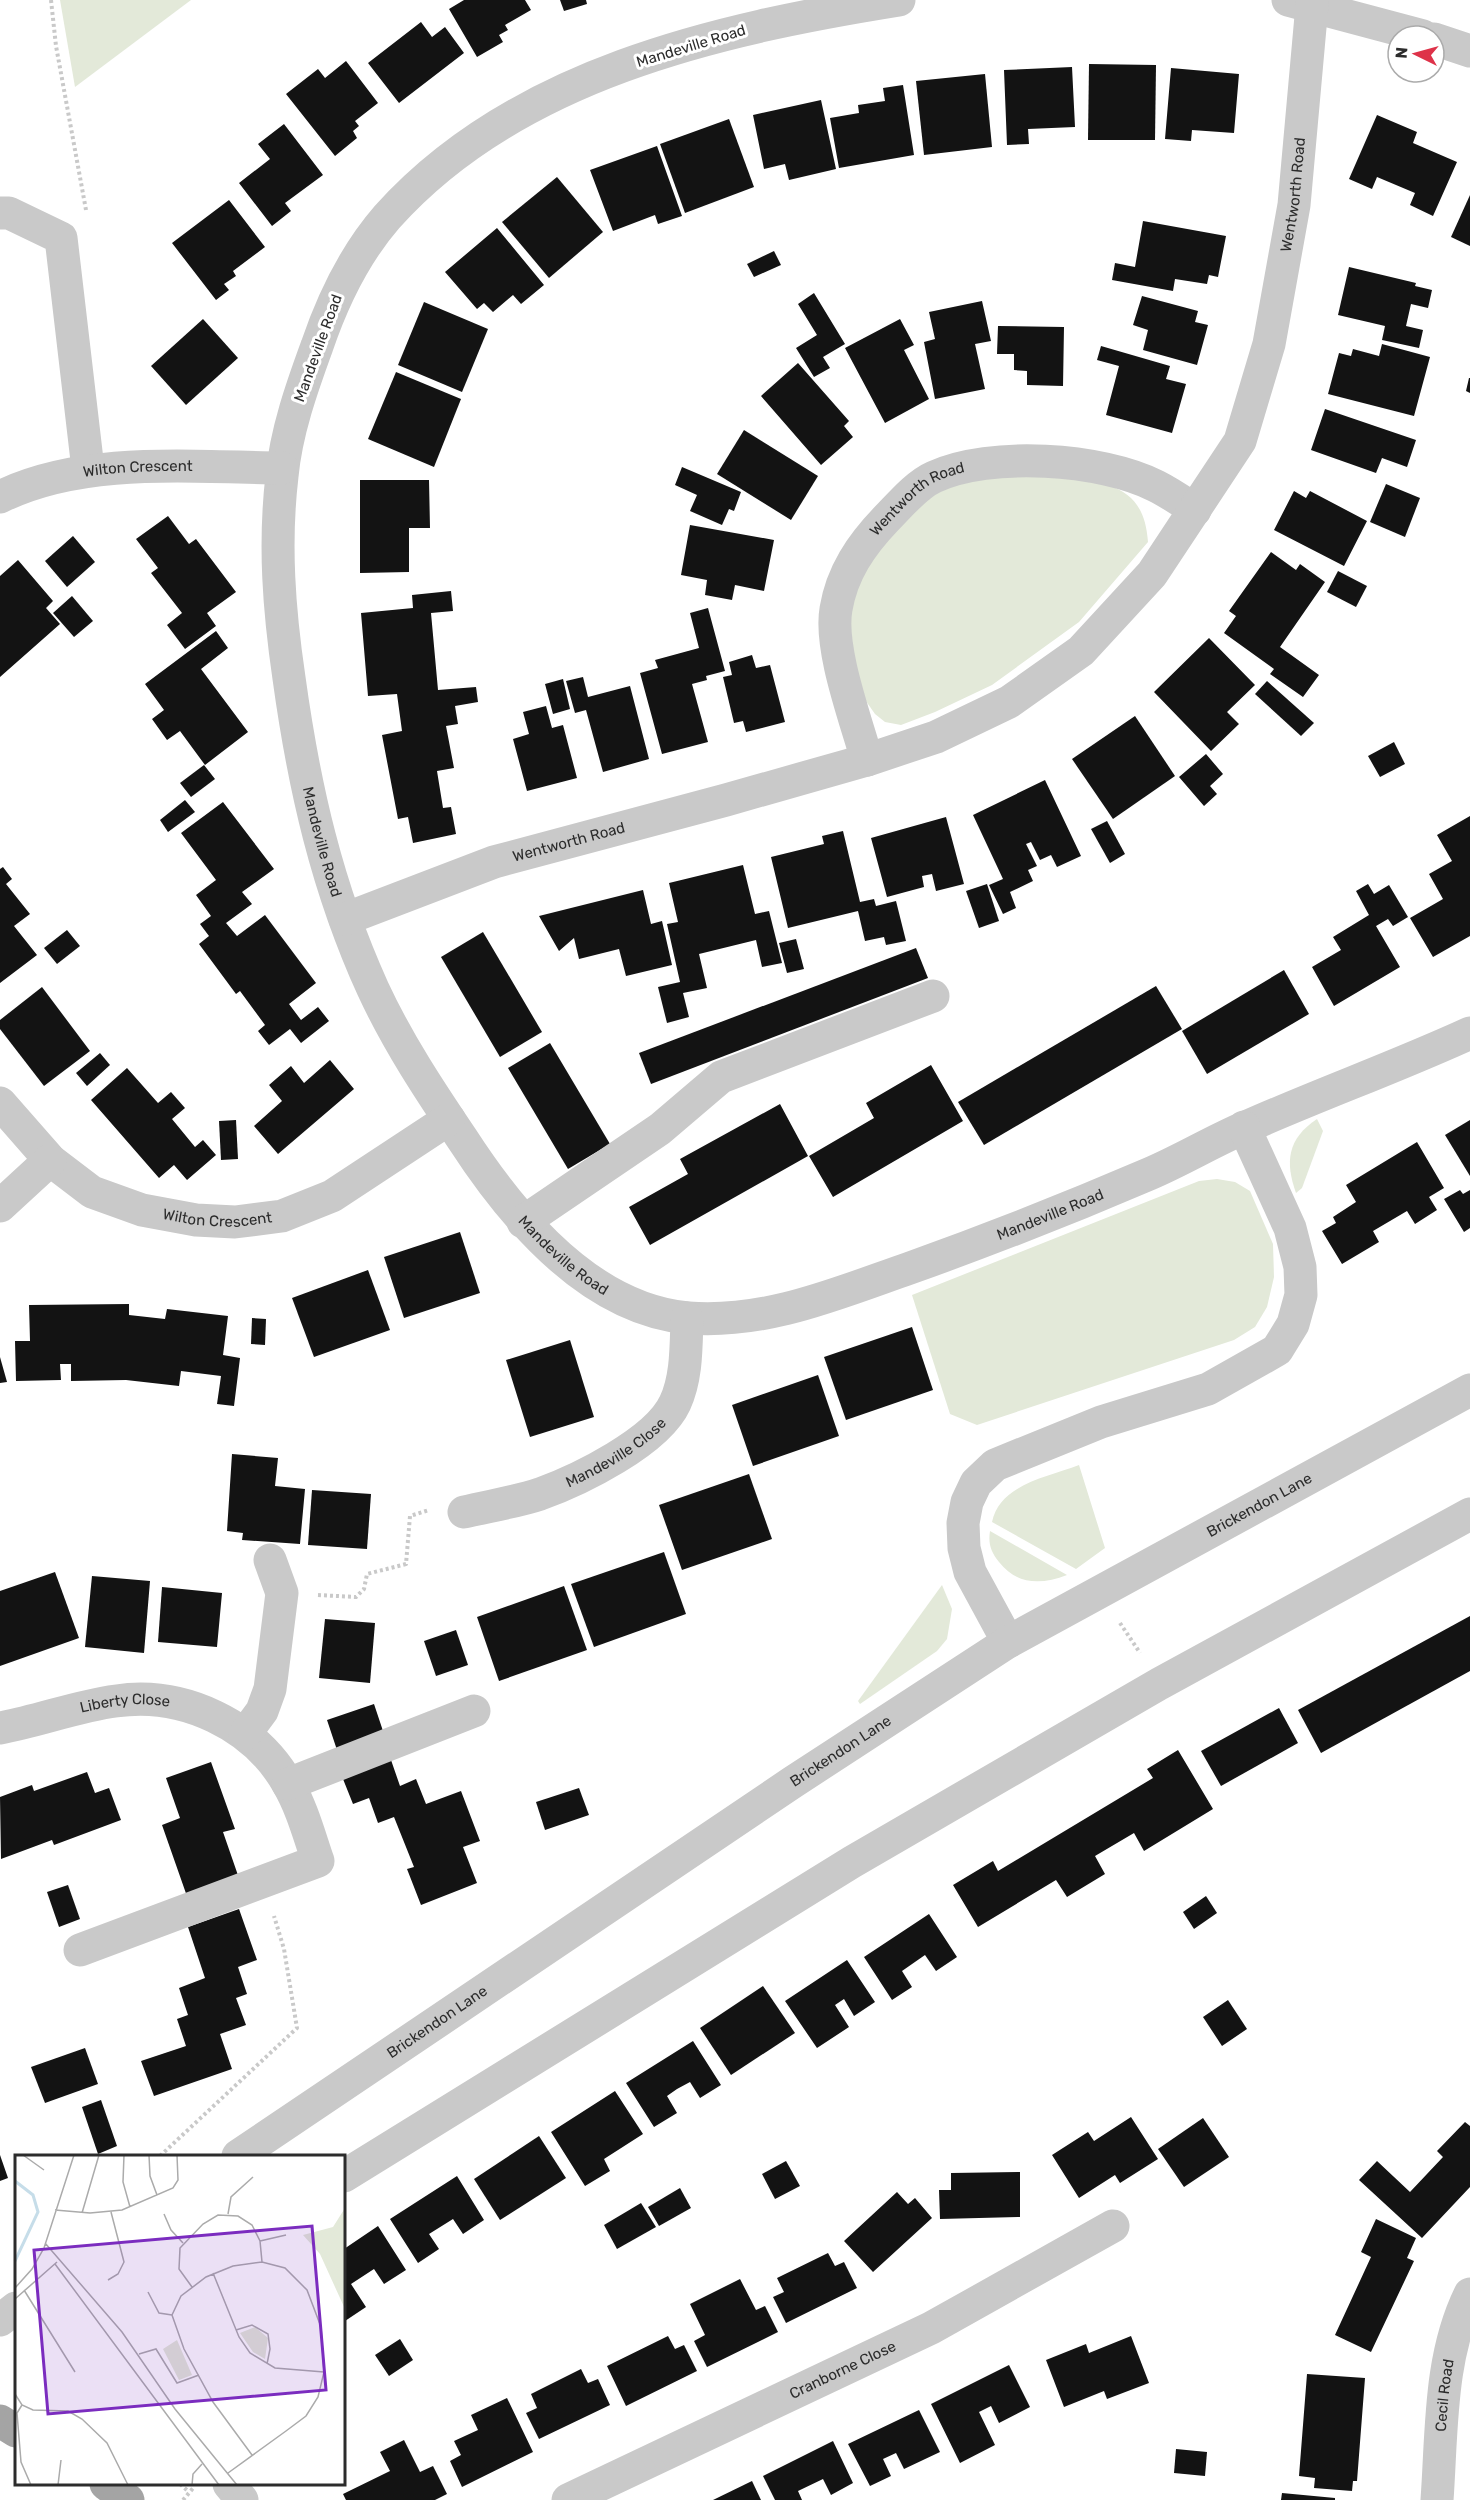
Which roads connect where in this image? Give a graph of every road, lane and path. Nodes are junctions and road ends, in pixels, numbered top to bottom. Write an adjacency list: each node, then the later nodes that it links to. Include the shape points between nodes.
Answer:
1 (51, 0): 8 (path, via 88,221)
2 (899, 0): 9 (street, Mandeville Road, via 731,33 653,56 568,88 507,119 446,162 387,217 349,268 303,385)
3 (1300, 2): 4 (street); 12 (street, Wentworth Road, via 1294,205 1269,344 1240,441)
4 (1386, 26)
5 (1446, 43): 6 (street)
6 (1470, 51)
7 (0, 213): 8 (street, via 9,213)
8 (61, 238): 10 (street)
9 (282, 468): 10 (street, Wilton Crescent); 14 (street, Mandeville Road, via 277,534 288,675 313,820)
10 (88, 469): 11 (street, Wilton Crescent, via 25,485)
11 (0, 497)
12 (1195, 510): 13 (street, Wentworth Road, via 1152,574 1081,651 1009,702 936,737); 13 (street, Wentworth Road, via 1156,486 1128,475 1065,464 1007,461 965,465 931,478 862,544 843,581 836,611 836,641)
13 (867, 760): 14 (street, Wentworth Road, via 494,862)
14 (345, 919): 18 (street, Mandeville Road, via 399,1043)
15 (933, 996): 22 (street, via 721,1077 660,1129)
16 (1470, 1033): 19 (street, Mandeville Road)
17 (0, 1103): 20 (street, Wilton Crescent)
18 (449, 1119): 20 (street, Wilton Crescent, via 332,1196 282,1216 235,1222 196,1220 142,1210 92,1192); 22 (street, Mandeville Road, via 488,1179)
19 (1244, 1127): 23 (street, Mandeville Road, via 1151,1173 1001,1236 823,1300 753,1316); 30 (street, via 1290,1228 1300,1267 1301,1295 1293,1324 1277,1350 1208,1389 1101,1422 995,1465 976,1483 963,1523 964,1548 970,1572)
20 (50, 1160): 21 (street)
21 (0, 1206)
22 (523, 1222): 23 (street, Mandeville Road, via 564,1260 637,1307)
23 (687, 1318): 25 (street, Mandeville Close, via 681,1382 674,1405 654,1429 615,1460 540,1494)
24 (1470, 1390): 30 (street, Brickendon Lane)
25 (464, 1512): 28 (path, via 444,1506 410,1515 406,1564 367,1575 364,1589 356,1597)
26 (1470, 1514): 40 (street, via 1159,1684 862,1856)
27 (270, 1560): 28 (street)
28 (282, 1593): 34 (street, via 270,1689 262,1711)
29 (1120, 1622): 31 (path)
30 (1008, 1642): 39 (street, Brickendon Lane, via 793,1782)
31 (1142, 1657)
32 (474, 1711): 35 (street)
33 (0, 1728): 34 (street, Liberty Close, via 117,1700 149,1700 176,1703 210,1714)
34 (245, 1734): 35 (street, Liberty Close)
35 (288, 1784): 36 (street, Liberty Close, via 318,1861)
36 (264, 1881): 37 (street); 38 (path, via 284,1949 297,2028)
37 (80, 1950)
38 (162, 2155)
39 (241, 2155)
40 (345, 2175)
41 (1113, 2226): 53 (street, Cranborne Close, via 931,2328)
42 (1470, 2294): 54 (street, Cecil Road, via 1458,2318 1448,2365)
43 (15, 2309): 44 (street)
44 (0, 2320)
45 (0, 2421): 46 (main road)
46 (15, 2429)
47 (107, 2485): 51 (main road)
48 (181, 2485): 50 (path)
49 (230, 2485): 52 (street)
50 (188, 2491)
51 (128, 2500)
52 (242, 2500)
53 (568, 2500)
54 (1437, 2500)

